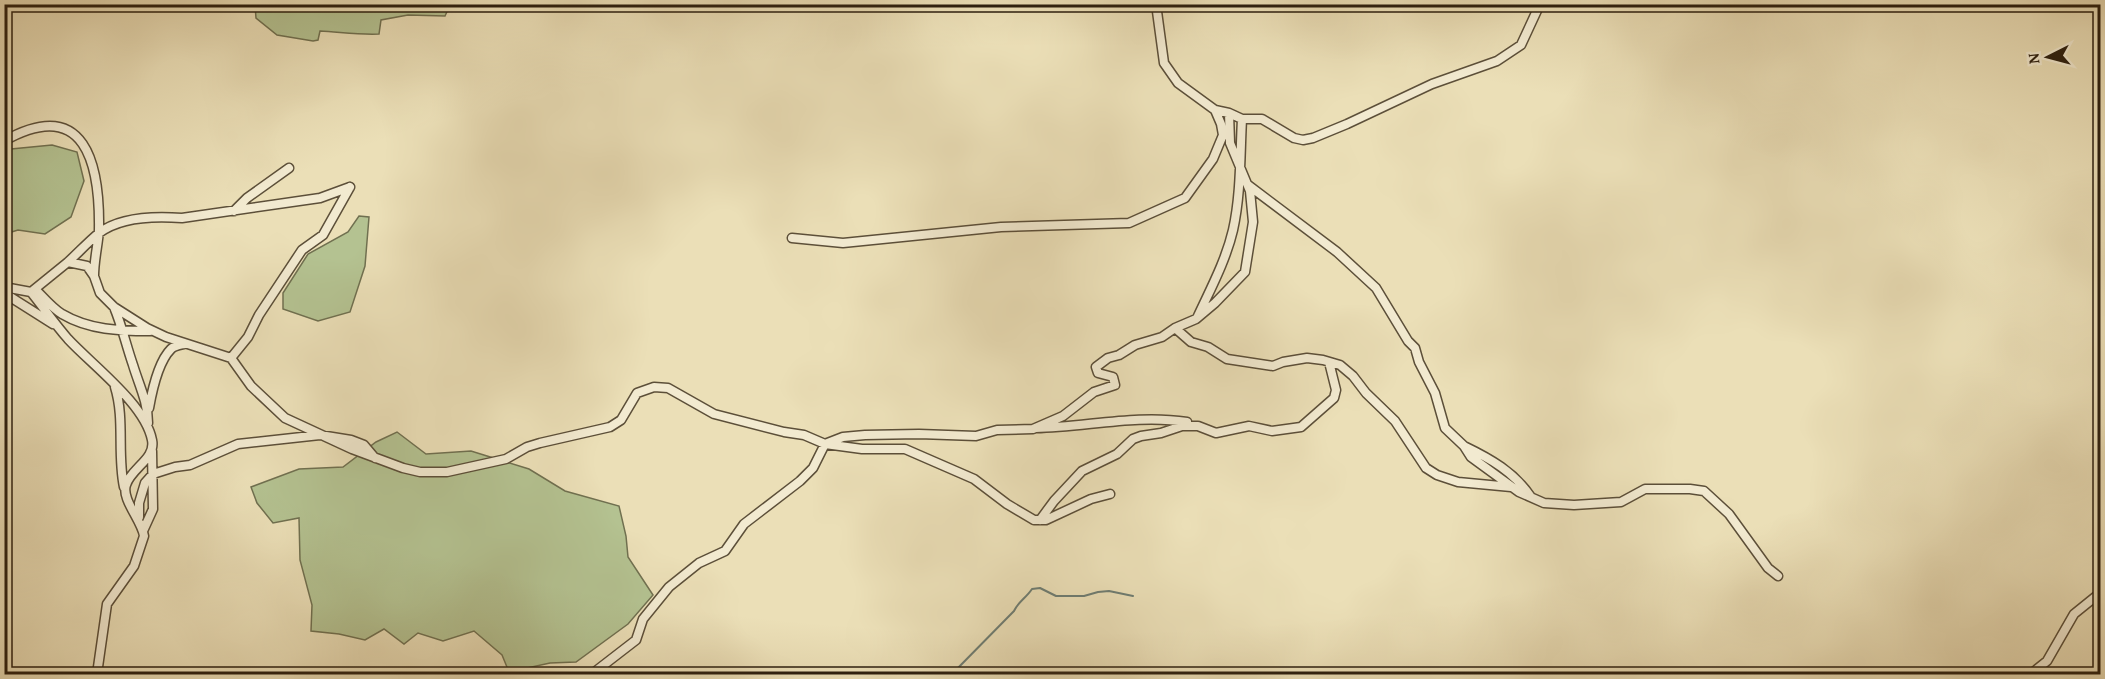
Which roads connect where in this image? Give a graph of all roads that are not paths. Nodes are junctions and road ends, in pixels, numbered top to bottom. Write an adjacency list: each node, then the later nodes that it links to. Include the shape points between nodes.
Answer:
1 (1156, 4): 3 (street, via 1164,63 1178,83)
2 (1540, 4): 5 (street, via 1521,45 1497,61 1432,84 1313,138 1294,138 1262,119)
3 (1215, 110): 4 (street); 12 (street, via 1222,135 1213,159 1185,198 1129,223 1001,227 843,243)
4 (1229, 113): 5 (street); 7 (street, via 1230,143)
5 (1242, 119): 7 (street)
6 (4, 141): 11 (street, via 48,126 74,134 93,165)
7 (1239, 165): 9 (street); 19 (street, via 1233,230)
8 (288, 168): 10 (street)
9 (1248, 185): 19 (street, via 1253,222 1245,272); 34 (street, via 1376,288 1415,348 1436,393 1445,428)
10 (234, 211): 11 (street, via 147,218 117,224); 25 (street, via 320,198 350,187 323,235 302,250 248,338)
11 (99, 233): 13 (street); 14 (street)
12 (792, 238)
13 (72, 263): 14 (street, via 87,266); 16 (street)
14 (94, 276): 18 (street, via 100,292)
15 (4, 287): 16 (street)
16 (33, 290): 21 (street); 22 (street, via 61,314 98,328)
17 (4, 293): 21 (street)
18 (114, 306): 22 (street); 23 (street)
19 (1196, 319): 20 (street)
20 (1175, 328): 26 (street, via 1191,342 1227,359 1273,366 1308,358); 31 (street, via 1099,363 1098,373 1113,377 1115,385 1094,392 1063,416)
21 (61, 329): 27 (street)
22 (124, 330): 23 (street); 28 (street)
23 (154, 331): 24 (street)
24 (184, 344): 25 (street); 28 (street, via 172,348 165,358)
25 (231, 358): 32 (street, via 251,386 279,413)
26 (1329, 362): 30 (street, via 1336,390 1334,398 1301,427 1272,431 1249,426 1216,433); 37 (street, via 1353,376 1395,421 1426,468 1458,482)
27 (113, 382): 29 (street); 38 (street, via 119,404)
28 (148, 412): 29 (street)
29 (148, 424): 35 (street)
30 (1198, 426): 31 (street, via 1144,420); 41 (street, via 1182,426 1133,439 1117,454 1077,476)
31 (1033, 429): 33 (street, via 997,430 976,436 865,435)
32 (320, 435): 33 (street, via 403,468 447,472 506,459 540,443 610,428 621,420 637,393 654,387 668,388 714,414 804,435); 36 (street, via 238,444 190,465)
33 (825, 444): 41 (street, via 905,449 975,479 1008,504); 47 (street, via 813,468 800,481 744,524 725,551 699,563 669,587 644,618 636,640)
34 (1464, 446): 37 (street, via 1471,457); 40 (street, via 1498,464)
35 (152, 451): 36 (street); 38 (street)
36 (153, 474): 42 (street, via 145,483 139,503); 43 (street, via 153,509)
37 (1511, 487): 40 (street)
38 (124, 488): 42 (street)
39 (1110, 494): 41 (street)
40 (1531, 497): 44 (street, via 1574,505 1621,502 1645,489 1704,491 1729,514)
41 (1040, 520)
42 (139, 521): 43 (street)
43 (143, 531): 46 (street, via 134,566 107,604)
44 (1778, 576)
45 (2100, 593): 48 (street, via 2074,614 2047,661)
46 (97, 675)
47 (592, 675)
48 (2031, 675)

